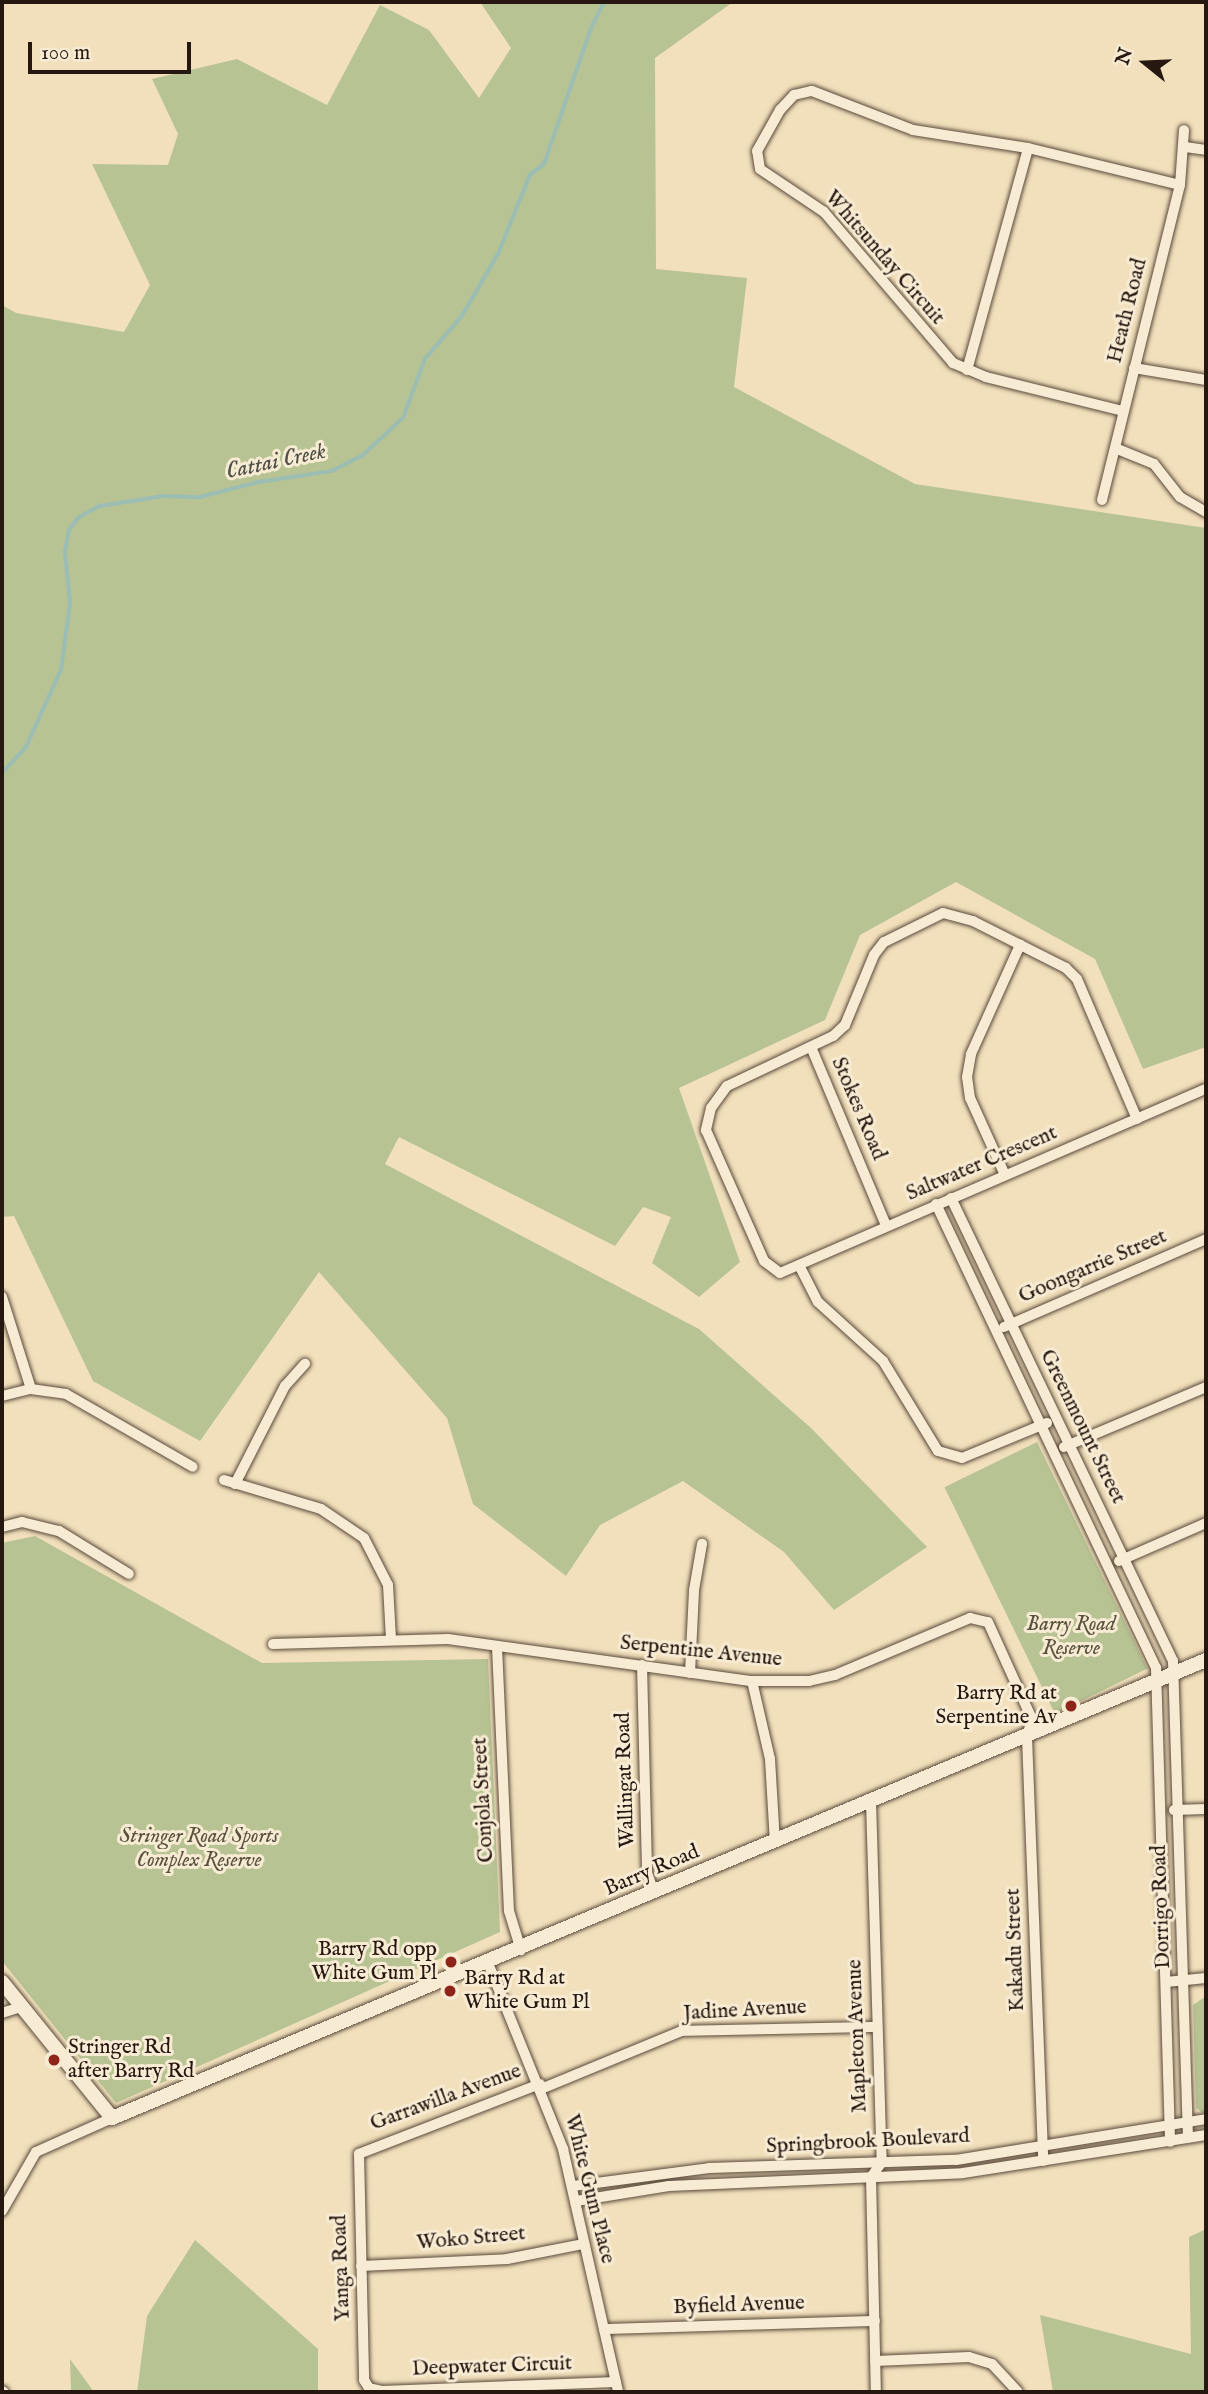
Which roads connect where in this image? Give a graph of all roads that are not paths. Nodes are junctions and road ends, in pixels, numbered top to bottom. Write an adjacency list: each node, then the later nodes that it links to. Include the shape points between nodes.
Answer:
1 (1184, 131): 2 (street, Heath Road)
2 (1185, 147): 4 (street); 5 (street, Heath Road)
3 (1028, 148): 5 (street, Whitsunday Circuit); 7 (street); 7 (street, Whitsunday Circuit, via 913,130 812,91 794,95 780,110 757,151 760,169 824,212 930,341)
4 (1206, 150)
5 (1180, 185): 6 (street, Heath Road)
6 (1134, 368): 8 (street); 9 (street, Heath Road)
7 (967, 370): 9 (street, Whitsunday Circuit)
8 (1206, 380)
9 (1123, 411): 10 (street, Heath Road)
10 (1115, 447): 11 (street, Heath Road); 12 (street, via 1154,464 1180,497)
11 (1102, 500)
12 (1206, 512)
13 (1020, 945): 14 (street, via 959,915 943,913 896,934 874,956 845,1024); 16 (street, via 1066,968 1077,979); 17 (street, via 971,1054 967,1077 970,1098)
14 (811, 1046): 20 (street, Stokes Road); 22 (street, Saltwater Crescent, via 727,1086 711,1108 706,1130 764,1261 774,1271)
15 (1206, 1088): 16 (street, Saltwater Crescent)
16 (1136, 1119): 17 (street, Saltwater Crescent)
17 (1006, 1175): 18 (street, Saltwater Crescent)
18 (951, 1198): 19 (street, Saltwater Crescent); 24 (street, Greenmount Street)
19 (936, 1205): 20 (street, Saltwater Crescent); 25 (street, Greenmount Street)
20 (886, 1225): 22 (street, Saltwater Crescent)
21 (1206, 1239): 24 (street, Goongarrie Street)
22 (800, 1267): 31 (street, via 818,1302 883,1361 938,1451 962,1458)
23 (2, 1297): 28 (street)
24 (1009, 1325): 25 (street, Goongarrie Street); 30 (street, Greenmount Street)
25 (995, 1331): 31 (street, Greenmount Street)
26 (305, 1364): 41 (street, via 285,1386 229,1482 321,1509 364,1538 388,1585)
27 (1206, 1387): 32 (street)
28 (31, 1389): 29 (street); 34 (street, via 66,1394)
29 (2, 1396)
30 (1056, 1419): 31 (street); 32 (street, Greenmount Street)
31 (1042, 1425): 33 (street, Greenmount Street)
32 (1070, 1445): 33 (street); 38 (street, Greenmount Street)
33 (1055, 1451): 39 (street, Greenmount Street)
34 (193, 1467)
35 (1206, 1523): 38 (street)
36 (2, 1527): 40 (street, via 22,1522 59,1531)
37 (702, 1544): 46 (street, via 694,1590)
38 (1125, 1559): 39 (street); 47 (street, Greenmount Street, via 1172,1661)
39 (1110, 1564): 48 (street, Greenmount Street)
40 (129, 1574)
41 (391, 1639): 42 (street, Serpentine Avenue); 43 (street, Serpentine Avenue, via 448,1639)
42 (273, 1644)
43 (497, 1647): 45 (street, Serpentine Avenue); 57 (street, Conjola Street, via 509,1910)
44 (1206, 1660): 47 (street, Barry Road)
45 (642, 1665): 46 (street, Serpentine Avenue); 56 (street, Wallingat Road, via 647,1872)
46 (690, 1673): 49 (street, Serpentine Avenue)
47 (1172, 1675): 48 (street, Barry Road); 53 (street, Dorrigo Road)
48 (1158, 1680): 50 (street, Barry Road); 54 (street, Dorrigo Road)
49 (752, 1681): 50 (street, Serpentine Avenue, via 809,1681 835,1675 970,1618 988,1622 996,1634 1032,1719); 55 (street, via 770,1759)
50 (1027, 1737): 51 (street, Barry Road); 74 (street, Kakadu Street)
51 (871, 1801): 55 (street, Barry Road); 65 (street, Mapleton Avenue)
52 (1206, 1809): 53 (street)
53 (1179, 1810): 54 (street); 62 (street, Dorrigo Road)
54 (1162, 1811): 61 (street, Dorrigo Road)
55 (775, 1842): 56 (street, Barry Road)
56 (654, 1892): 57 (street, Barry Road)
57 (521, 1950): 58 (street, Barry Road)
58 (488, 1963): 66 (street, White Gum Place); 67 (street, Barry Road)
59 (1206, 1978): 62 (street)
60 (2, 1982): 63 (street)
61 (1166, 1982): 62 (street); 70 (street, Dorrigo Road)
62 (1184, 1982): 69 (street, Dorrigo Road)
63 (23, 2006): 64 (street); 67 (street)
64 (2, 2013)
65 (876, 2026): 66 (street, Jadine Avenue, via 682,2032); 77 (street, Mapleton Avenue)
66 (540, 2086): 75 (street, Garrawilla Avenue); 79 (street, White Gum Place)
67 (112, 2118): 81 (street, via 36,2152)
68 (1206, 2119): 69 (street, Springbrook Boulevard)
69 (1188, 2122): 70 (street, Springbrook Boulevard); 72 (street, Dorrigo Road)
70 (1170, 2126): 73 (street, Dorrigo Road); 74 (street, Springbrook Boulevard)
71 (1206, 2135): 72 (street, Springbrook Boulevard)
72 (1188, 2138): 73 (street, Springbrook Boulevard)
73 (1170, 2142): 76 (street, Springbrook Boulevard)
74 (1043, 2145): 76 (street, Kakadu Street); 77 (street, Springbrook Boulevard, via 956,2160)
75 (365, 2148): 83 (street, Yanga Road, via 357,2160)
76 (1043, 2161): 78 (street, Springbrook Boulevard, via 963,2173)
77 (882, 2162): 78 (street); 79 (street, Springbrook Boulevard, via 698,2169)
78 (872, 2177): 80 (street, Springbrook Boulevard, via 669,2186); 84 (street)
79 (573, 2186): 80 (street, White Gum Place)
80 (576, 2201): 82 (street, White Gum Place)
81 (2, 2211)
82 (583, 2244): 83 (street, Woko Street, via 508,2259); 85 (street, White Gum Place)
83 (361, 2266): 88 (street, Yanga Road, via 364,2380)
84 (875, 2321): 85 (street, Byfield Avenue); 86 (street)
85 (604, 2329): 87 (street, White Gum Place)
86 (875, 2361): 90 (street); 91 (street, via 969,2357 992,2364)
87 (617, 2387): 89 (street, Deepwater Circuit)
88 (369, 2388): 89 (street, Deepwater Circuit)
89 (488, 2389)
90 (876, 2392)
91 (1018, 2392)

